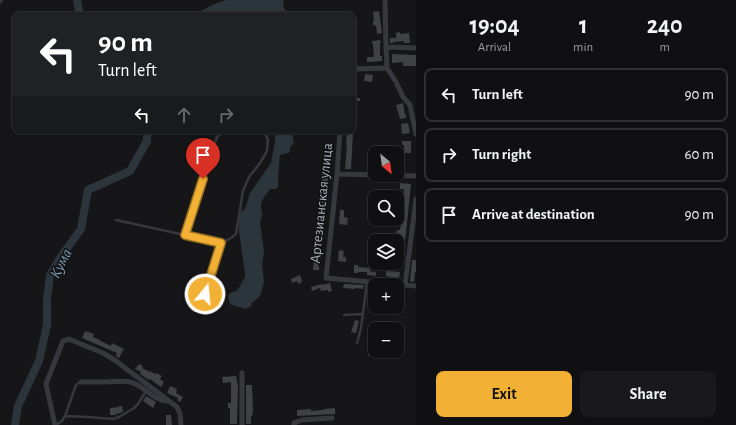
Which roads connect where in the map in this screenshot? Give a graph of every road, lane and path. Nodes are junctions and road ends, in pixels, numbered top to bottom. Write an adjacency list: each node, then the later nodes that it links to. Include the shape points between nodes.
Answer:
1 (2, 0): 3 (lane)
2 (385, 0): 4 (street)
3 (0, 3)
4 (386, 47): 5 (street); 6 (street)
5 (416, 48)
6 (387, 68): 7 (street); 9 (street)
7 (356, 69)
8 (416, 103): 9 (street)
9 (410, 105): 13 (street)
10 (221, 134): 18 (lane, via 217,138)
11 (265, 134): 19 (lane, via 268,139 267,151 243,191 236,234)
12 (340, 134): 14 (street, Артезианская улица)
13 (416, 134)
14 (337, 174): 15 (street); 20 (street, Артезианская улица, via 326,278)
15 (416, 176)
16 (416, 199): 21 (street)
17 (116, 220): 18 (lane)
18 (185, 235): 19 (lane)
19 (221, 243): 23 (lane)
20 (367, 282): 21 (street); 24 (lane)
21 (405, 285): 22 (street)
22 (416, 286)
23 (205, 294)
24 (363, 314): 25 (lane); 26 (lane)
25 (344, 315)
26 (357, 343)
27 (242, 373): 35 (street)
28 (81, 382): 29 (street, via 128,381); 31 (lane, via 76,385)
29 (146, 391): 30 (street, via 159,399); 31 (lane, via 134,408 113,419)
30 (170, 401): 33 (street, via 103,353 68,339 64,341 46,384); 34 (street, via 180,414)
31 (65, 416): 33 (lane)
32 (332, 418): 36 (street, via 302,420)
33 (55, 425)
34 (180, 425)
35 (242, 425)
36 (294, 425)

